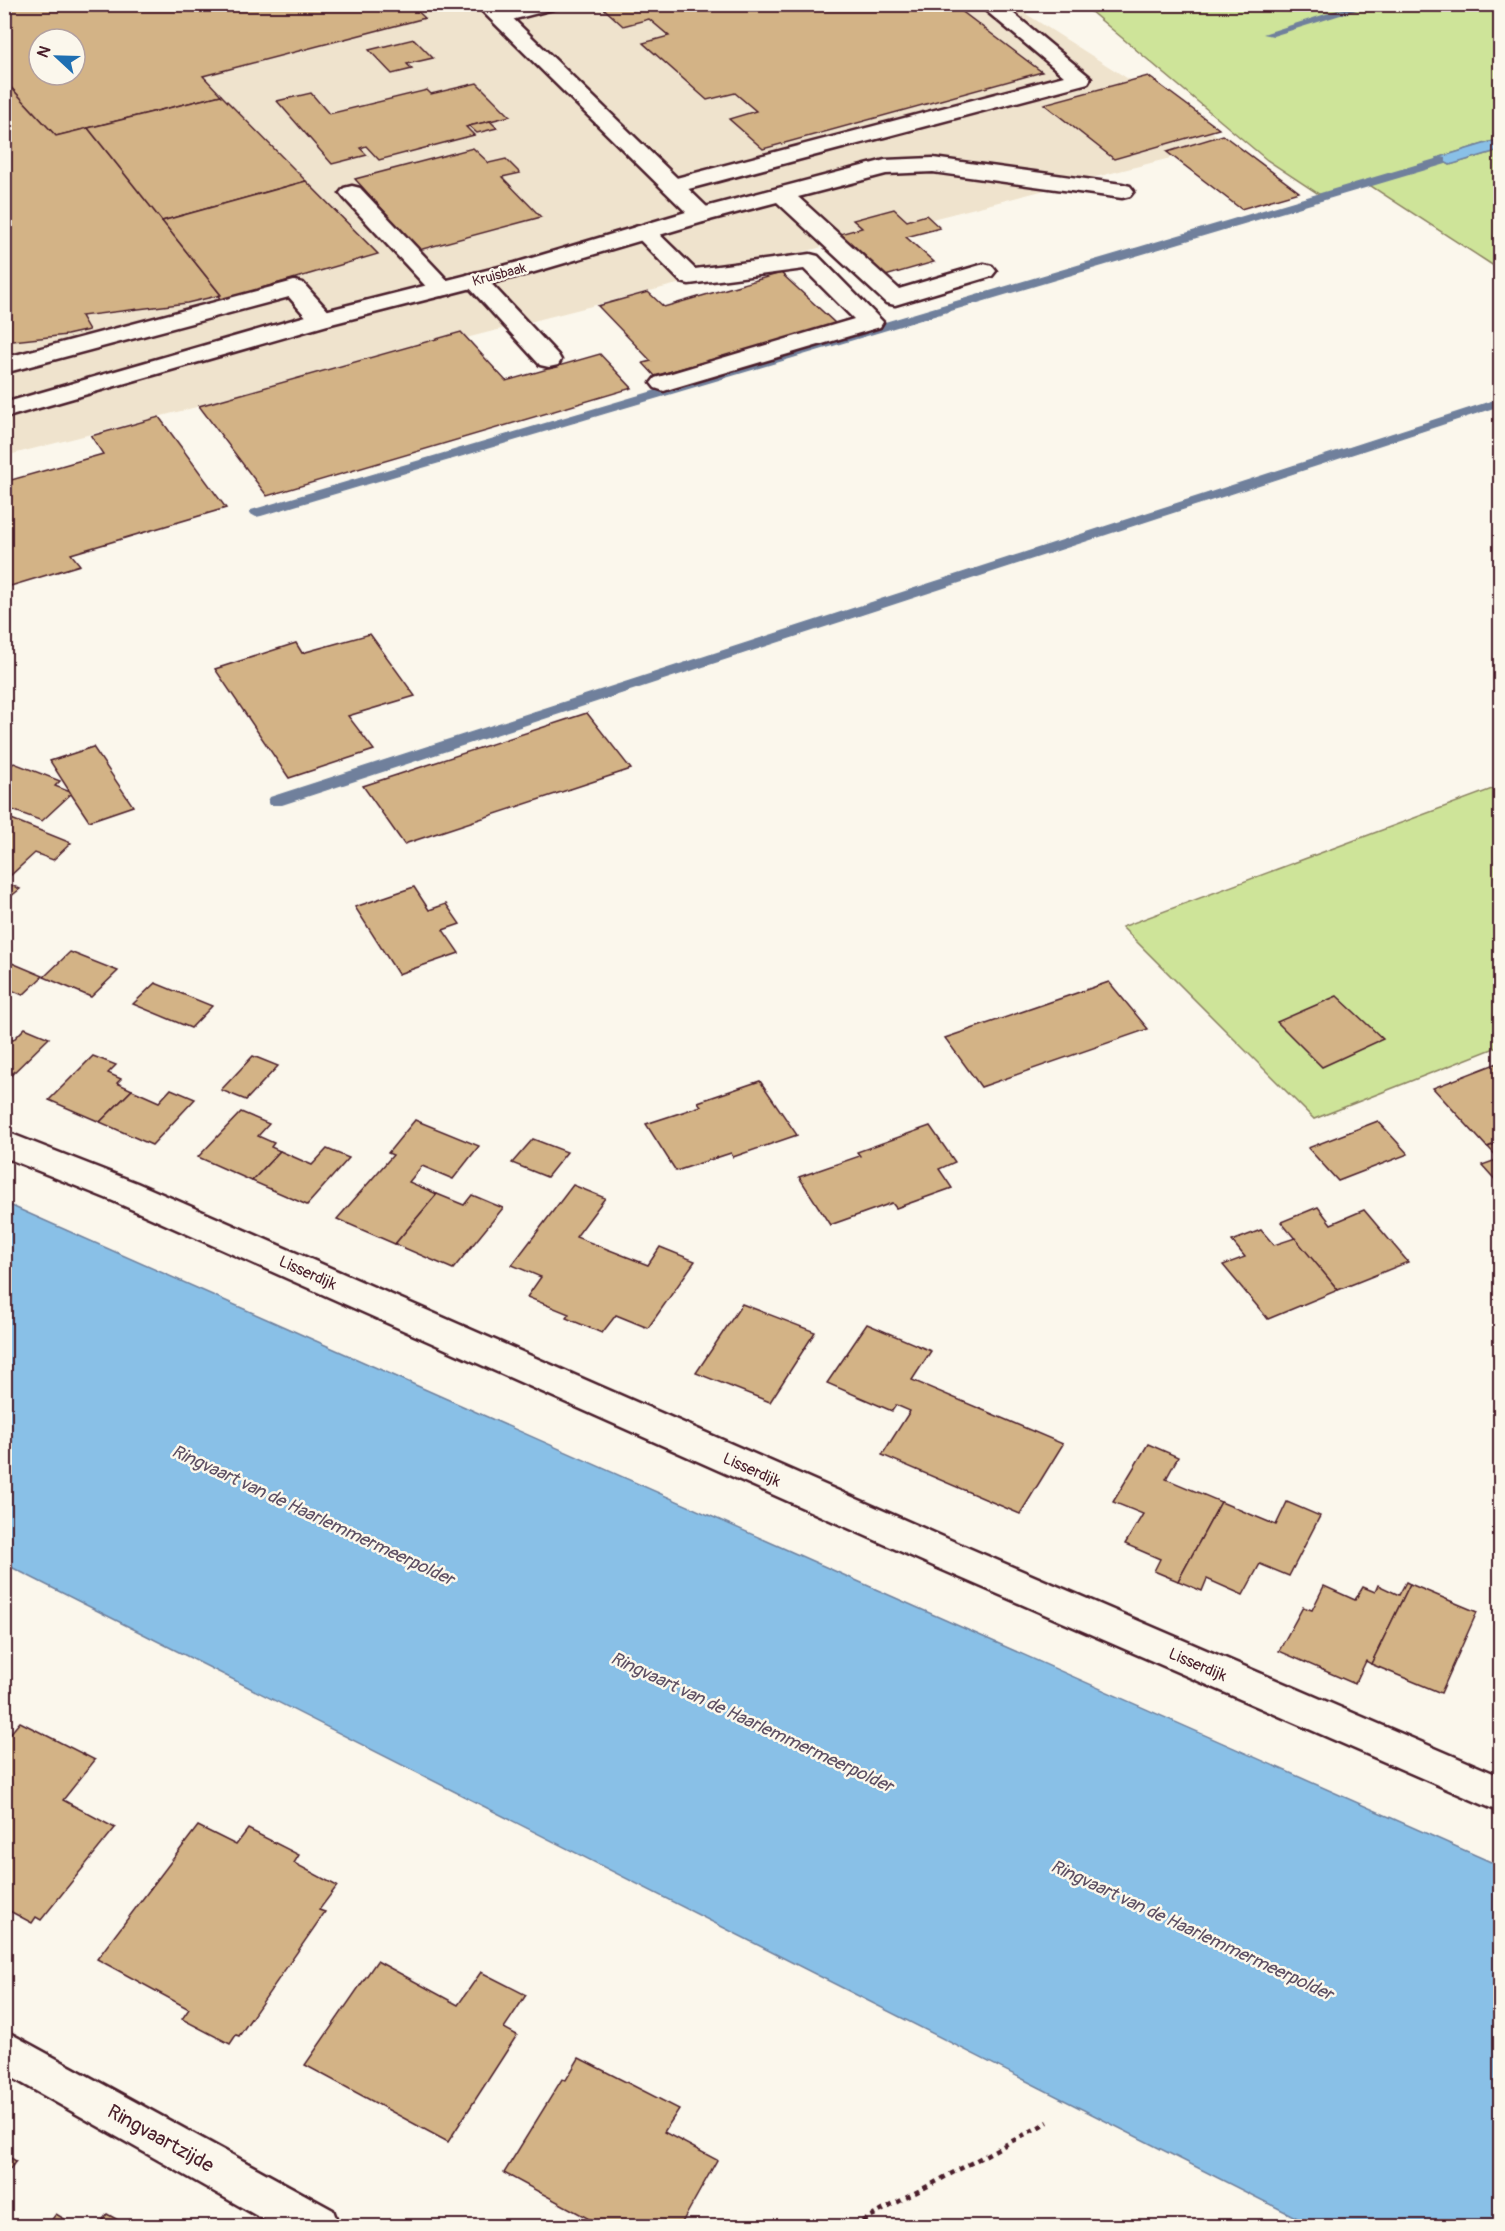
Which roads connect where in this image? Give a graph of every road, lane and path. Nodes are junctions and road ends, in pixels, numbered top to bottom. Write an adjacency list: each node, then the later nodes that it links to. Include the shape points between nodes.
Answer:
1 (550, 4): 3 (street)
2 (988, 4): 4 (street, via 1080,78)
3 (492, 11): 4 (street)
4 (673, 186): 8 (street)
5 (1122, 191): 7 (street, Kruisbaak, via 933,165 885,166)
6 (352, 193): 12 (street)
7 (781, 194): 8 (street, Kruisbaak); 10 (street, via 895,298)
8 (702, 215): 9 (street, Kruisbaak)
9 (644, 232): 11 (street, Kruisbaak); 16 (street, via 689,277 810,261 871,322)
10 (984, 271)
11 (475, 280): 12 (street, Kruisbaak); 14 (street)
12 (442, 289): 13 (street, Kruisbaak)
13 (322, 319): 15 (street, via 294,288); 17 (street, Kruisbaak)
14 (549, 360)
15 (4, 366)
16 (664, 383)
17 (4, 411)
18 (4, 1143): 19 (street, Lisserdijk, via 167,1210 973,1567)
19 (1500, 1794)
20 (4, 2050): 22 (street, Ringvaartzijde)
21 (1048, 2122): 23 (path)
22 (317, 2226)
23 (853, 2226)

